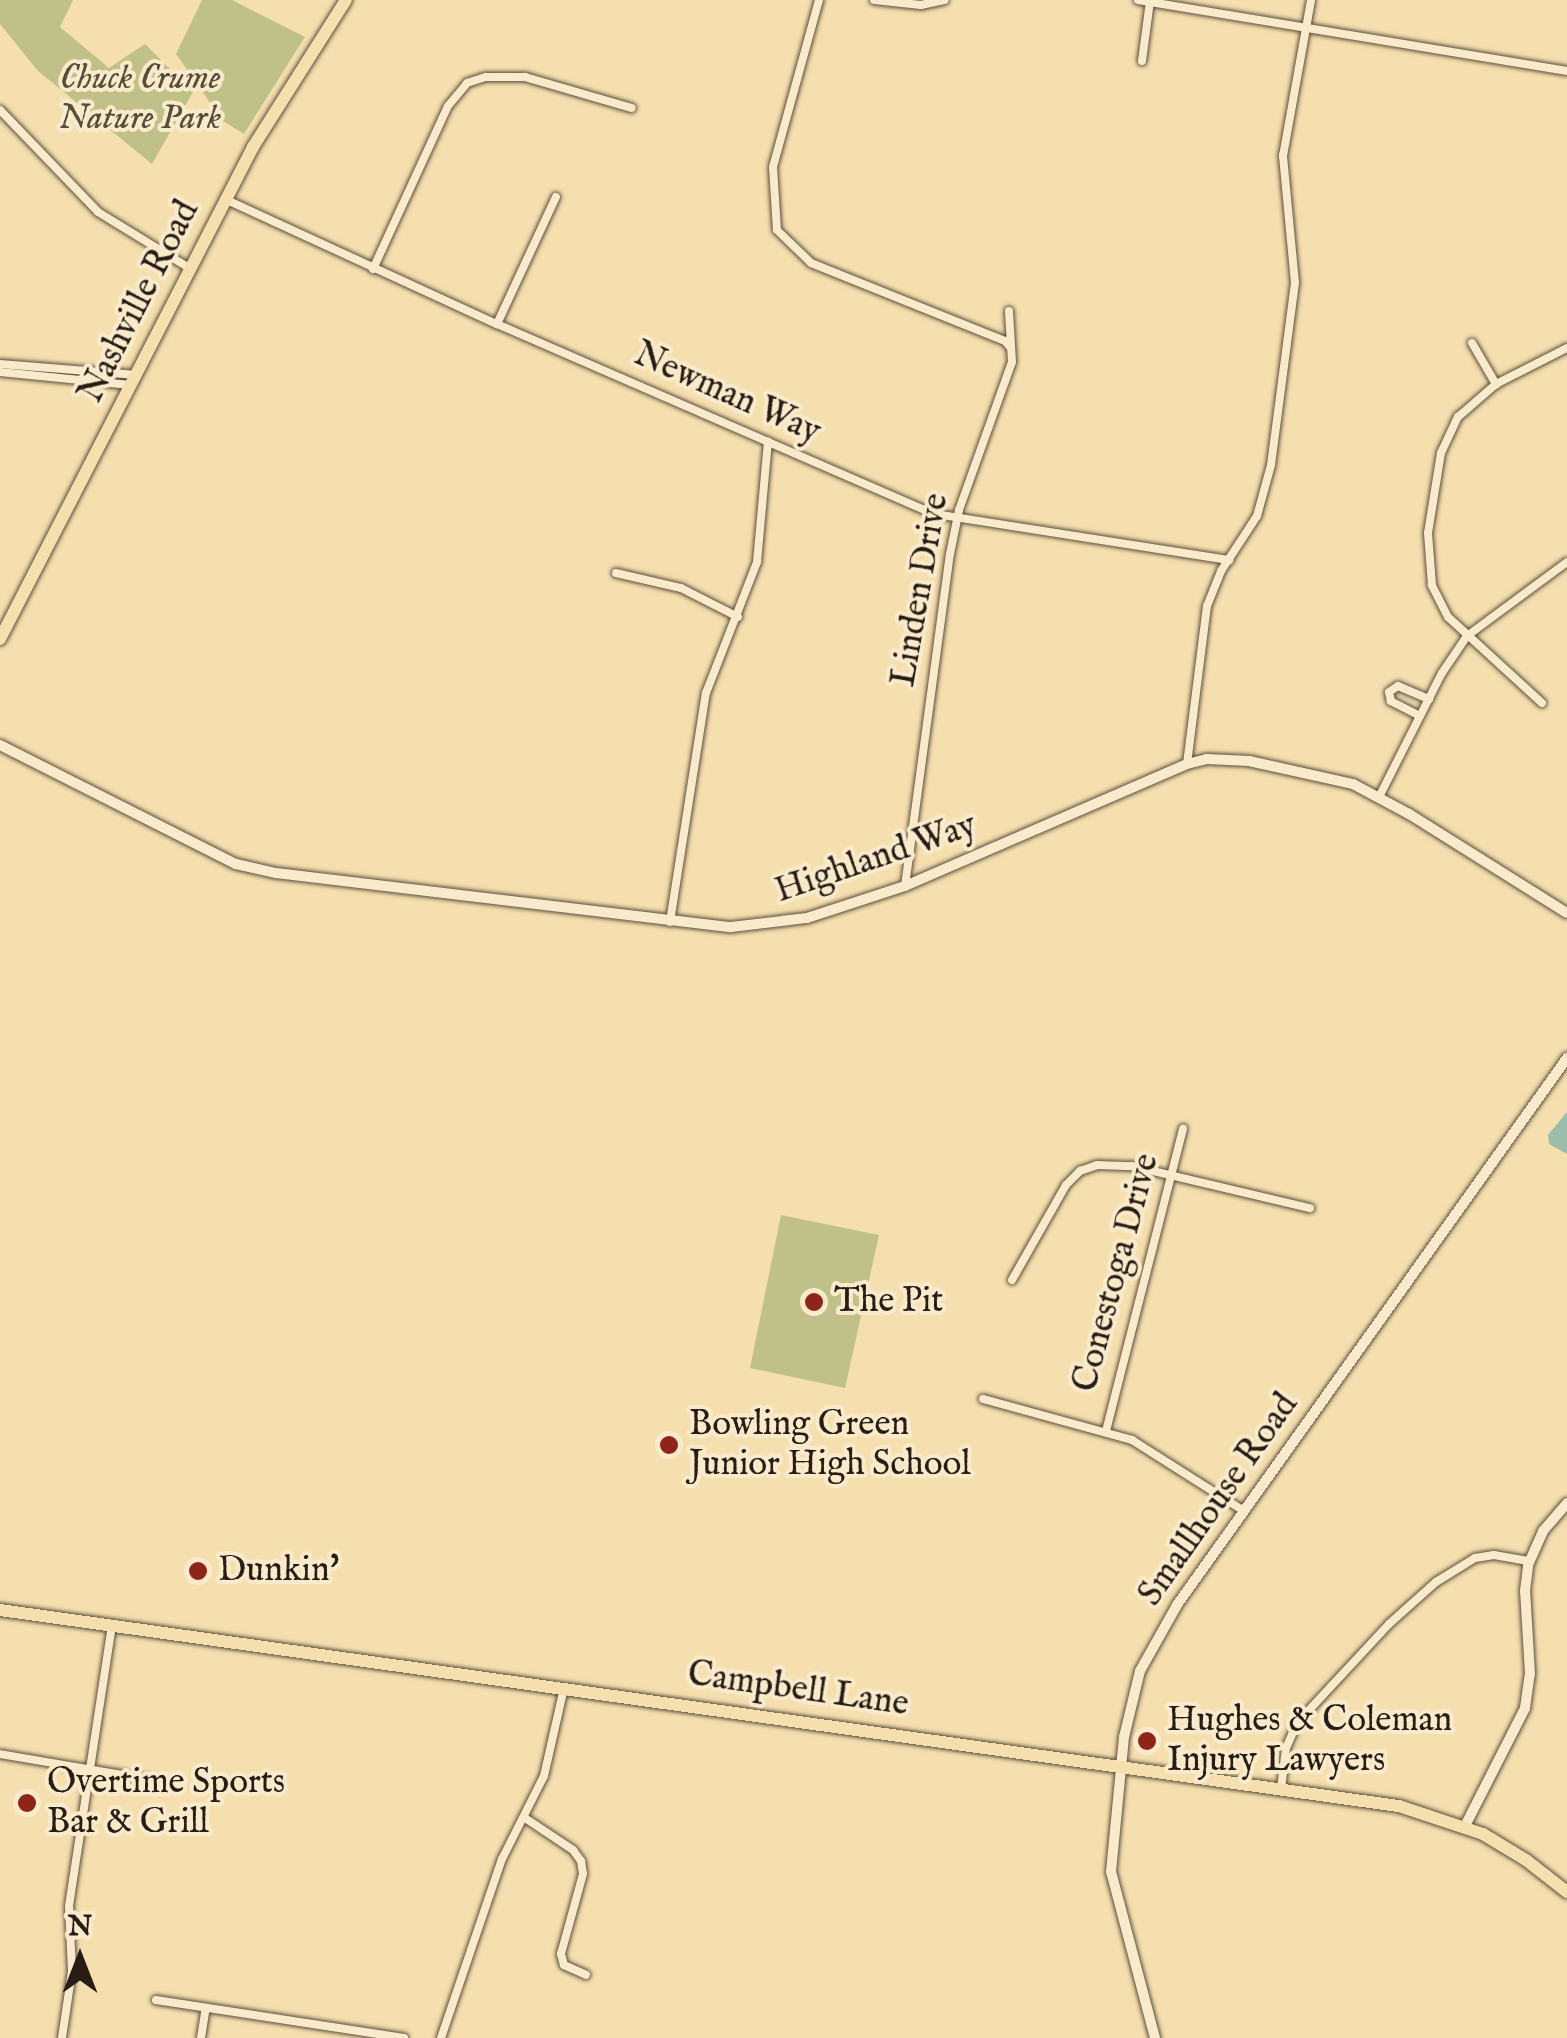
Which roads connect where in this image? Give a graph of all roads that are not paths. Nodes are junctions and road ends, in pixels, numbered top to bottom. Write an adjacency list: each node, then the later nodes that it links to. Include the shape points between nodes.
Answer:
1 (346, 0): 14 (main road, Nashville Road, via 288,87)
2 (819, 0): 21 (street, via 774,167 777,230 811,263 1006,341)
3 (874, 0): 4 (street)
4 (944, 0)
5 (1138, 0): 7 (street)
6 (1311, 0): 8 (street)
7 (1150, 1): 8 (street); 9 (street)
8 (1306, 28): 10 (street); 28 (street, via 1284,156 1295,283 1271,465 1262,506)
9 (1142, 61)
10 (1567, 71)
11 (632, 108): 16 (street, via 525,77 467,83 448,106)
12 (0, 110): 15 (street, via 98,212)
13 (556, 197): 18 (street)
14 (227, 200): 15 (main road, Nashville Road); 16 (street, Newman Way)
15 (191, 269): 24 (main road, Nashville Road)
16 (373, 269): 18 (street, Newman Way)
17 (1009, 311): 21 (street, Linden Drive)
18 (496, 324): 26 (street, Newman Way)
19 (1472, 344): 25 (street)
20 (1567, 348): 25 (street)
21 (1012, 352): 27 (street, Linden Drive)
22 (0, 364): 24 (street)
23 (0, 372): 24 (street)
24 (134, 380): 33 (main road, Nashville Road)
25 (1496, 384): 32 (street, via 1446,435 1428,533 1432,585)
26 (768, 442): 27 (street, Newman Way); 31 (street, via 760,548)
27 (957, 519): 28 (street, Newman Way); 40 (street, Linden Drive)
28 (1229, 560): 38 (street, via 1207,606)
29 (1567, 562): 32 (street)
30 (616, 573): 31 (street, via 682,588)
31 (738, 617): 42 (street, via 706,694)
32 (1466, 636): 34 (street); 35 (street)
33 (0, 639)
34 (1429, 698): 36 (street); 36 (street, via 1398,686 1389,692 1391,701)
35 (1542, 703)
36 (1420, 716): 39 (street)
37 (0, 745): 42 (street, Highland Way, via 236,864)
38 (1187, 764): 39 (street, Highland Way, via 1222,759 1291,768); 40 (street, Highland Way)
39 (1379, 797): 41 (street, Highland Way)
40 (905, 886): 42 (street, Highland Way, via 776,924)
41 (1567, 913)
42 (670, 922)
43 (1567, 1058): 51 (street, Smallhouse Road)
44 (1183, 1129): 45 (street, Conestoga Drive)
45 (1170, 1177): 46 (street); 47 (street, via 1132,1166 1094,1166 1066,1185); 49 (street, Conestoga Drive)
46 (1310, 1208)
47 (1012, 1280)
48 (983, 1399): 49 (street)
49 (1106, 1431): 51 (street, via 1150,1450)
50 (1567, 1503): 52 (street, via 1543,1530)
51 (1244, 1511): 57 (street, Smallhouse Road, via 1155,1639 1131,1698)
52 (1530, 1561): 60 (street, via 1476,1558 1436,1582 1389,1624 1296,1723); 62 (street, via 1526,1704)
53 (0, 1610): 54 (main road, Campbell Lane)
54 (112, 1625): 55 (main road, Campbell Lane); 58 (street)
55 (564, 1688): 57 (main road, Campbell Lane); 61 (street, via 548,1765)
56 (0, 1754): 58 (street)
57 (1121, 1767): 60 (main road, Campbell Lane); 71 (street, Smallhouse Road, via 1113,1891)
58 (87, 1768): 59 (street); 67 (street, via 68,1906 72,1971)
59 (158, 1781)
60 (1281, 1790): 62 (main road, Campbell Lane, via 1399,1806)
61 (525, 1818): 64 (street, via 581,1861 561,1954 564,1965); 70 (street, via 496,1874)
62 (1465, 1826): 63 (main road, Campbell Lane)
63 (1567, 1892)
64 (586, 1975)
65 (156, 2000): 66 (street)
66 (206, 2008): 68 (street); 69 (street)
67 (62, 2038)
68 (201, 2038)
69 (404, 2038)
70 (441, 2038)
71 (1155, 2038)

